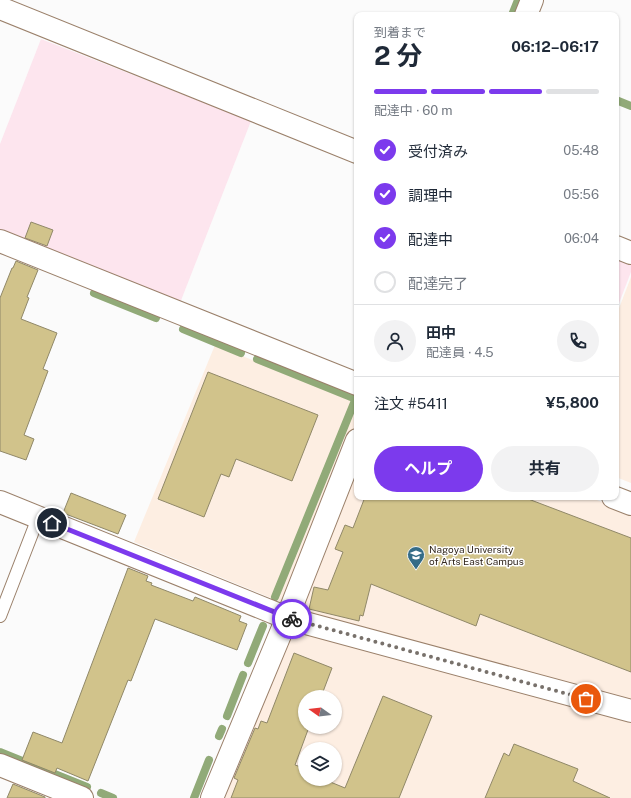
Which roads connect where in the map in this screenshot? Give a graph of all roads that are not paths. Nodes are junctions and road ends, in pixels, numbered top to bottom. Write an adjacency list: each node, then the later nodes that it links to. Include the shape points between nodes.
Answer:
1 (532, 0): 3 (street)
2 (0, 8): 4 (street)
3 (527, 12)
4 (354, 151)
5 (0, 241): 8 (street)
6 (619, 248): 7 (street)
7 (631, 253)
8 (354, 383)
9 (354, 448): 15 (street)
10 (619, 499): 12 (street)
11 (0, 502): 13 (street)
12 (631, 504)
13 (38, 518): 14 (lane); 15 (street)
14 (0, 616)
15 (286, 618): 16 (street); 19 (street)
16 (631, 711)
17 (0, 765): 18 (street)
18 (82, 798)
19 (212, 798)

